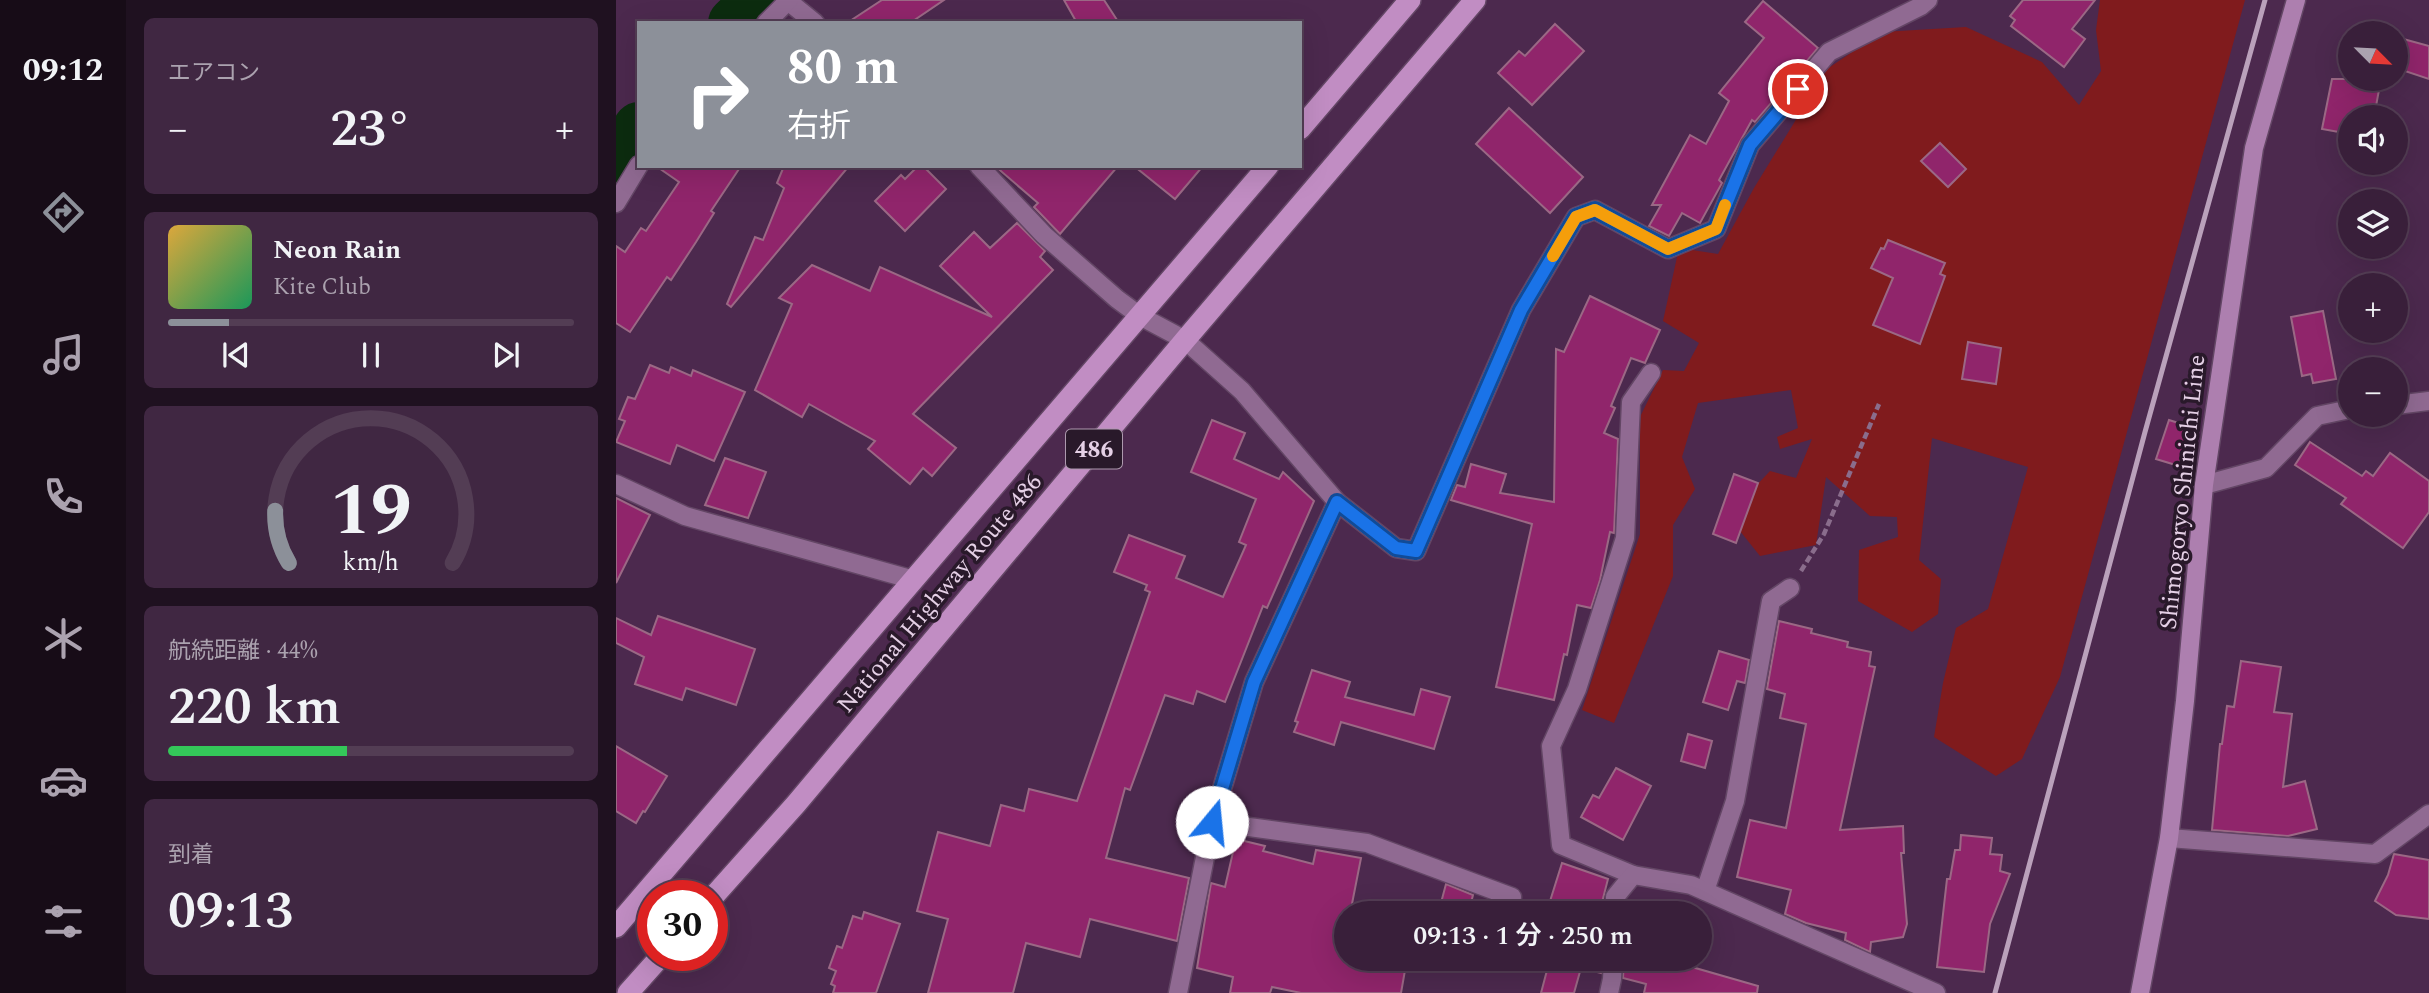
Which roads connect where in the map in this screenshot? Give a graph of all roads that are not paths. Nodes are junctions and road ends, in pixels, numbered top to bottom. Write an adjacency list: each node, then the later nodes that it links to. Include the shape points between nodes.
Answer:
1 (1410, 0): 8 (highway)
2 (1475, 0): 14 (highway, National Highway Route 486 / 486)
3 (1928, 0): 21 (street, via 1829,52 1750,145 1716,229 1668,249 1595,210 1576,217 1521,310 1416,551 1396,548)
4 (2296, 0): 20 (main road, Shimogoryo Shinichi Line, via 2254,148)
5 (788, 1): 6 (street); 7 (street)
6 (768, 21)
7 (813, 21)
8 (1302, 127)
9 (637, 168): 12 (street)
10 (981, 168): 13 (street, via 1044,235)
11 (1266, 168): 13 (highway, National Highway Route 486 / 486)
12 (616, 203)
13 (1140, 316): 14 (street); 22 (highway, National Highway Route 486 / 486)
14 (1185, 340): 21 (street, via 1242,391); 28 (highway, National Highway Route 486 / 486)
15 (1651, 373): 27 (street, via 1631,402 1625,538 1577,689 1551,746 1562,845)
16 (2429, 401): 17 (street)
17 (2408, 404)
18 (2338, 412): 20 (street, via 2317,416 2266,468)
19 (616, 484): 22 (street, via 685,516)
20 (2204, 485): 26 (main road, Shimogoryo Shinichi Line)
21 (1337, 502): 25 (street, via 1254,682)
22 (914, 580): 32 (highway, National Highway Route 486 / 486)
23 (1790, 588): 29 (street, via 1771,601 1735,801)
24 (2429, 814): 26 (street, via 2375,854)
25 (1212, 822): 30 (street, via 1367,842); 36 (street)
26 (2169, 838): 39 (main road, Shimogoryo Shinichi Line)
27 (1633, 875): 29 (street); 31 (street)
28 (728, 880)
29 (1704, 891): 38 (street)
30 (1512, 897)
31 (1615, 901)
32 (616, 927)
33 (648, 971): 35 (highway)
34 (1612, 971): 37 (street)
35 (628, 993)
36 (1178, 993)
37 (1609, 993)
38 (1936, 993)
39 (2140, 993)

